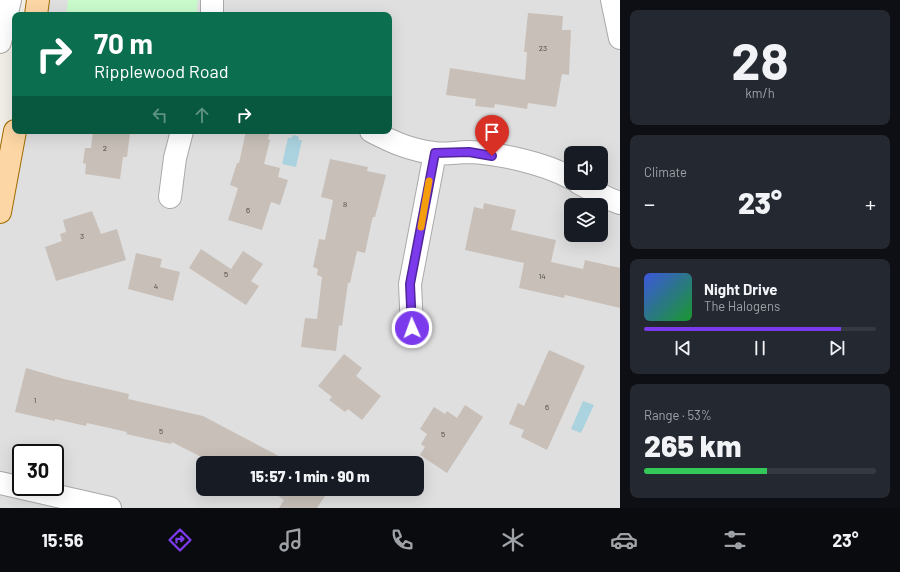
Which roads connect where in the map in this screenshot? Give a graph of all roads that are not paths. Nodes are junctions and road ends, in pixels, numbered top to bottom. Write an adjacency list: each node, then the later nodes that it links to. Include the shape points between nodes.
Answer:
1 (10, 0): 8 (street)
2 (38, 0): 5 (main road)
3 (212, 0): 6 (street)
4 (612, 0): 7 (street)
5 (36, 12)
6 (212, 12)
7 (620, 38)
8 (0, 42)
9 (14, 134): 17 (main road)
10 (181, 134): 15 (street)
11 (376, 134): 12 (street, via 396,145)
12 (435, 153): 13 (street, via 469,152 513,158); 18 (street, via 410,284)
13 (564, 175)
14 (592, 190): 16 (street)
15 (170, 197)
16 (620, 203)
17 (0, 212)
18 (412, 328)
19 (0, 483): 20 (street)
20 (110, 508)

